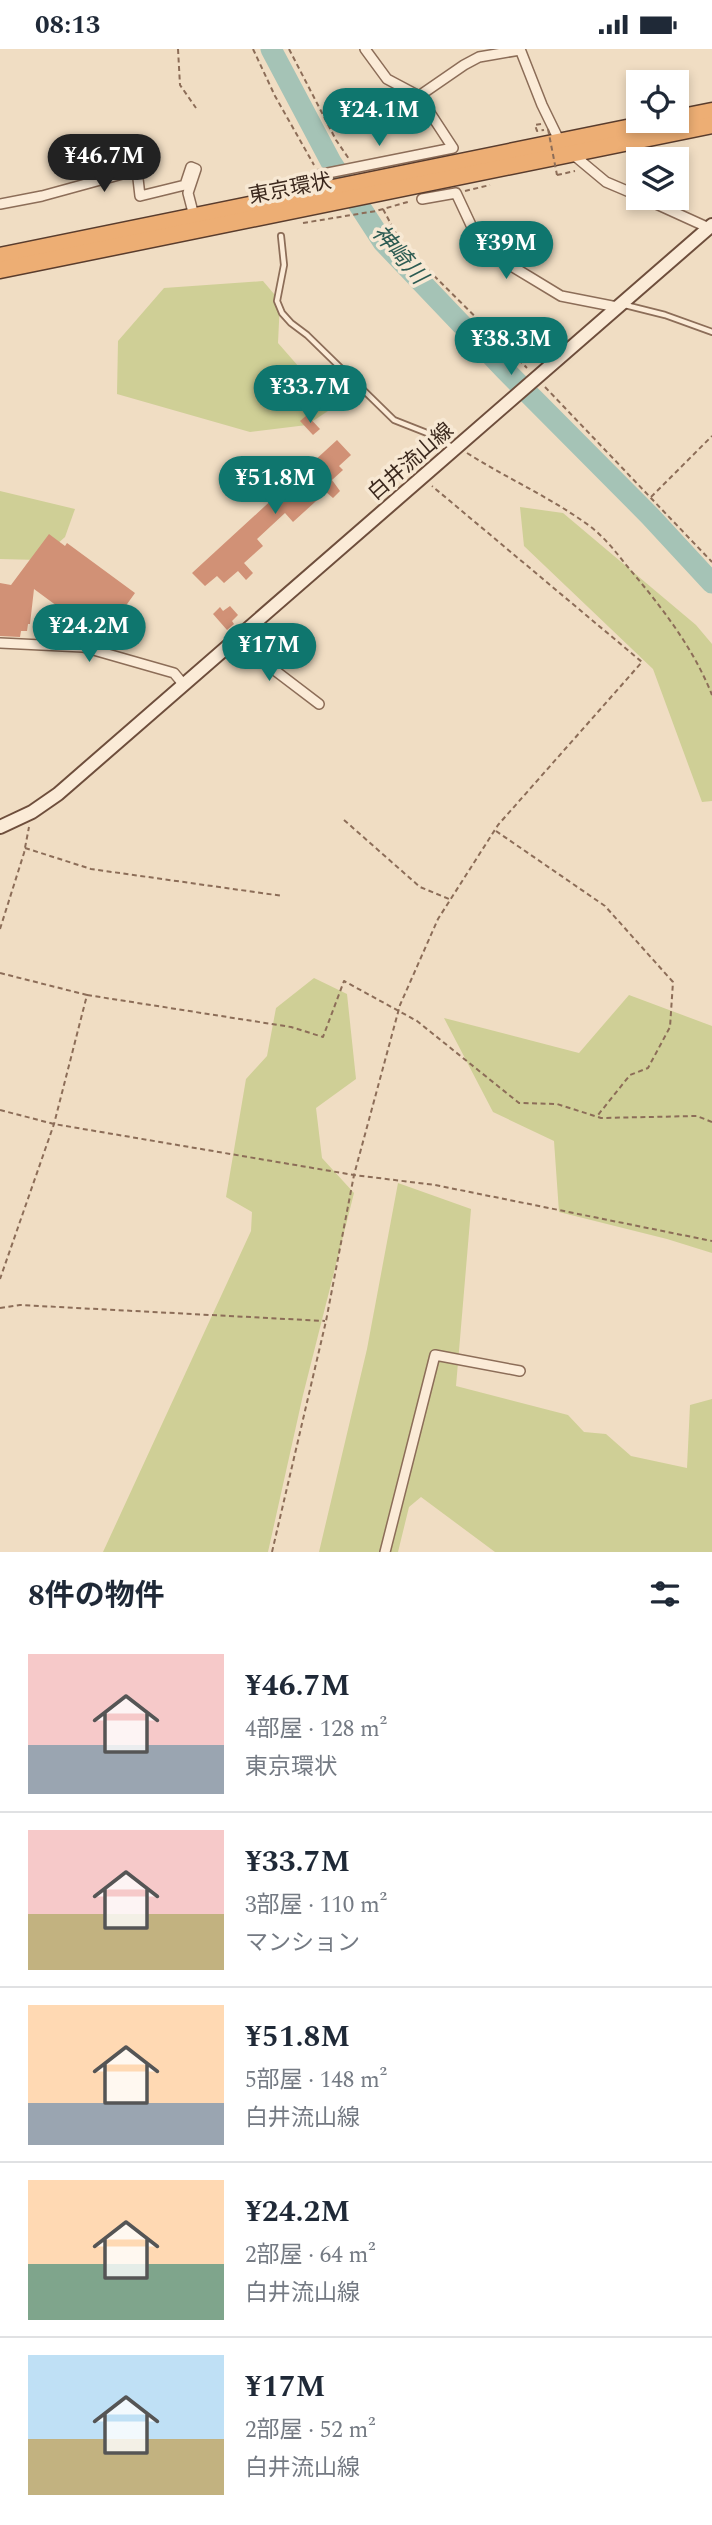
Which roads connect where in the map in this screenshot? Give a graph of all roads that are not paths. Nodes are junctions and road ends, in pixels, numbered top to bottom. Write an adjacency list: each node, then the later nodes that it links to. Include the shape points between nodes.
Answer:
1 (365, 49): 3 (street, via 387,79)
2 (520, 49): 3 (street, via 479,57); 8 (street)
3 (419, 96): 10 (street, via 453,148 355,167)
4 (712, 111): 5 (highway)
5 (689, 116)
6 (626, 125): 8 (highway, 東京環状)
7 (712, 125): 9 (highway, 東京環状)
8 (553, 134): 9 (street); 11 (highway, 東京環状)
9 (572, 154): 11 (highway, 東京環状); 12 (street, via 606,182)
10 (325, 188): 11 (highway, 東京環状); 16 (highway, 東京環状); 20 (highway, 東京環状)
11 (368, 188)
12 (626, 191)
13 (422, 198): 21 (street, via 456,193 478,240 495,256 561,296)
14 (0, 205): 16 (street, via 137,170 140,196 185,185 191,167 196,169 188,193)
15 (672, 210): 17 (street)
16 (194, 216): 19 (highway, 東京環状)
17 (710, 226): 21 (main road, 白井流山線)
18 (281, 236): 23 (lane, via 284,265 277,301 282,313 394,420)
19 (0, 256)
20 (0, 270)
21 (619, 306): 22 (lane, via 665,315); 23 (main road, 白井流山線)
22 (712, 333)
23 (456, 448): 24 (main road, 白井流山線)
24 (235, 640): 26 (main road, 白井流山線); 27 (street)
25 (0, 643): 26 (street, via 83,647 174,673)
26 (184, 685): 28 (main road, 白井流山線, via 58,794)
27 (319, 704)
28 (0, 827)
29 (520, 1371): 30 (street, via 435,1355)
30 (385, 1552)

